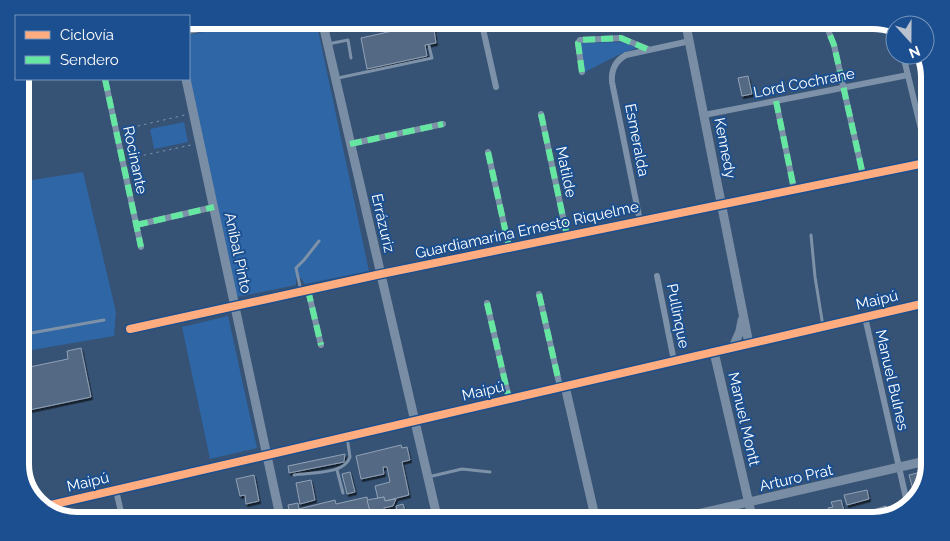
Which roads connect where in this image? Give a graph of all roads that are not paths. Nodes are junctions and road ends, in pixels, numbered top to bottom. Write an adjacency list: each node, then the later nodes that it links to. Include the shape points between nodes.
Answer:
1 (324, 29): 6 (street, Errázuriz)
2 (484, 29): 16 (street)
3 (687, 29): 5 (street, Kennedy)
4 (827, 29): 17 (street)
5 (690, 41): 8 (street); 20 (street, Kennedy)
6 (327, 44): 9 (lane, via 348,40); 13 (street, Errázuriz)
7 (429, 46): 13 (lane, via 432,58)
8 (649, 50): 11 (street, via 621,38 580,40); 30 (street, Esmeralda, via 626,55 615,64 612,73)
9 (351, 58)
10 (906, 65): 12 (street)
11 (582, 72)
12 (908, 75): 17 (street, Lord Cochrane); 22 (street)
13 (335, 78): 23 (street, Errázuriz)
14 (105, 80): 31 (street, Rocinante)
15 (186, 80): 29 (street, Aníbal Pinto)
16 (496, 87)
17 (844, 88): 18 (street, Lord Cochrane); 26 (street)
18 (776, 101): 20 (street, Lord Cochrane); 27 (street)
19 (542, 114): 33 (street, Matilde)
20 (704, 114): 28 (street, Kennedy)
21 (444, 124): 23 (street)
22 (921, 126)
23 (350, 144): 37 (street, Errázuriz)
24 (488, 152): 36 (street)
25 (921, 164): 26 (street, Guardiamarina Ernesto Riquelme)
26 (863, 175): 27 (street, Guardiamarina Ernesto Riquelme)
27 (794, 189): 28 (street, Guardiamarina Ernesto Riquelme)
28 (722, 204): 30 (street, Guardiamarina Ernesto Riquelme); 45 (street, Kennedy)
29 (214, 207): 31 (street); 44 (street, Aníbal Pinto)
30 (640, 220): 33 (street, Guardiamarina Ernesto Riquelme)
31 (136, 225): 35 (street, Rocinante)
32 (811, 235): 48 (lane)
33 (567, 236): 36 (street, Guardiamarina Ernesto Riquelme)
34 (318, 241): 40 (lane, via 296,268)
35 (141, 247)
36 (509, 247): 37 (street, Guardiamarina Ernesto Riquelme)
37 (381, 274): 39 (street, Guardiamarina Ernesto Riquelme); 58 (street, Errázuriz)
38 (657, 276): 55 (street, Pullinque)
39 (308, 290): 40 (street, Guardiamarina Ernesto Riquelme); 52 (street)
40 (301, 291): 44 (street, Guardiamarina Ernesto Riquelme)
41 (539, 294): 56 (street)
42 (487, 303): 57 (street)
43 (921, 304): 46 (street, Maipú)
44 (235, 306): 49 (street, Guardiamarina Ernesto Riquelme); 60 (street, Aníbal Pinto)
45 (742, 312): 51 (street, Kennedy); 53 (street, Kennedy, via 740,331)
46 (865, 317): 48 (street, Maipú); 62 (street, Manuel Bulnes)
47 (104, 320): 50 (lane)
48 (823, 327): 51 (street, Maipú)
49 (130, 329)
50 (29, 333)
51 (749, 344): 53 (street, Maipú)
52 (321, 345)
53 (733, 347): 54 (street, Maipú)
54 (714, 352): 55 (street, Maipú); 70 (street, Manuel Montt)
55 (674, 361): 56 (street, Maipú)
56 (563, 387): 57 (street, Maipú); 75 (street)
57 (509, 399): 58 (street, Maipú)
58 (414, 421): 59 (street, Maipú); 66 (street, Errázuriz)
59 (347, 436): 60 (street, Maipú); 63 (lane, via 349,460)
60 (268, 454): 67 (street, Maipú); 73 (street, Aníbal Pinto)
61 (921, 462): 62 (street, Arturo Prat)
62 (899, 468): 69 (street, Manuel Bulnes); 70 (street, Arturo Prat)
63 (337, 470): 65 (lane); 68 (lane)
64 (490, 472): 66 (lane, via 462,469)
65 (294, 475)
66 (428, 477): 74 (street, Errázuriz)
67 (116, 490): 71 (street, Maipú); 72 (street)
68 (344, 493)
69 (906, 499)
70 (749, 502): 76 (street, Arturo Prat); 77 (street, Manuel Montt)
71 (52, 505)
72 (121, 512)
73 (279, 512)
74 (436, 512)
75 (594, 512)
76 (706, 512)
77 (751, 512)

